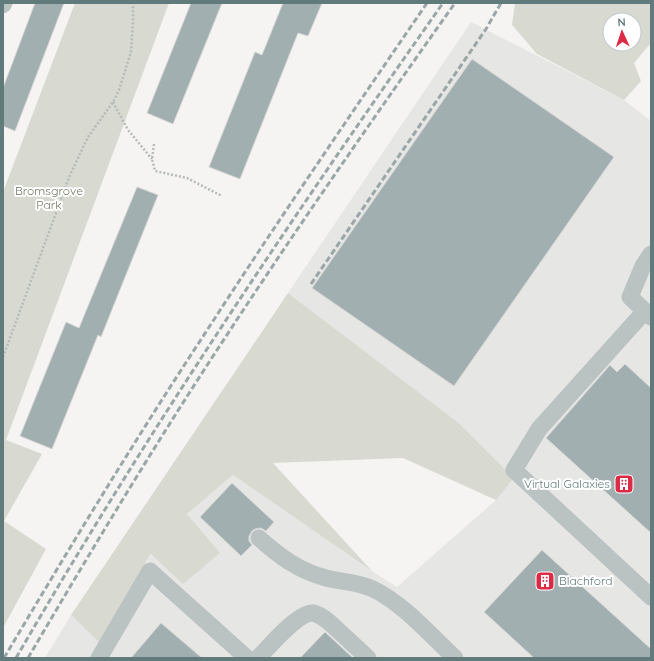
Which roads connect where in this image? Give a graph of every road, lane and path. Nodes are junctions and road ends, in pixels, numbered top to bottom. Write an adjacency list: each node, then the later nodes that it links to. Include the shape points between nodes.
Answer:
1 (133, 3): 2 (path, via 131,52)
2 (113, 102): 4 (path, via 128,130); 8 (path, via 88,137 70,175)
3 (154, 144): 4 (path)
4 (152, 159): 5 (path, via 155,171 187,178)
5 (222, 196)
6 (651, 254): 7 (lane, via 630,297)
7 (648, 314): 10 (lane, via 539,429 514,470)
8 (3, 357)
9 (259, 538): 15 (lane, via 277,554 307,572 366,586 380,592 401,606)
10 (651, 597)
11 (99, 658): 12 (lane, via 150,571)
12 (247, 658)
13 (258, 658): 14 (lane, via 302,615 312,613 329,622)
14 (368, 658)
15 (454, 658)

